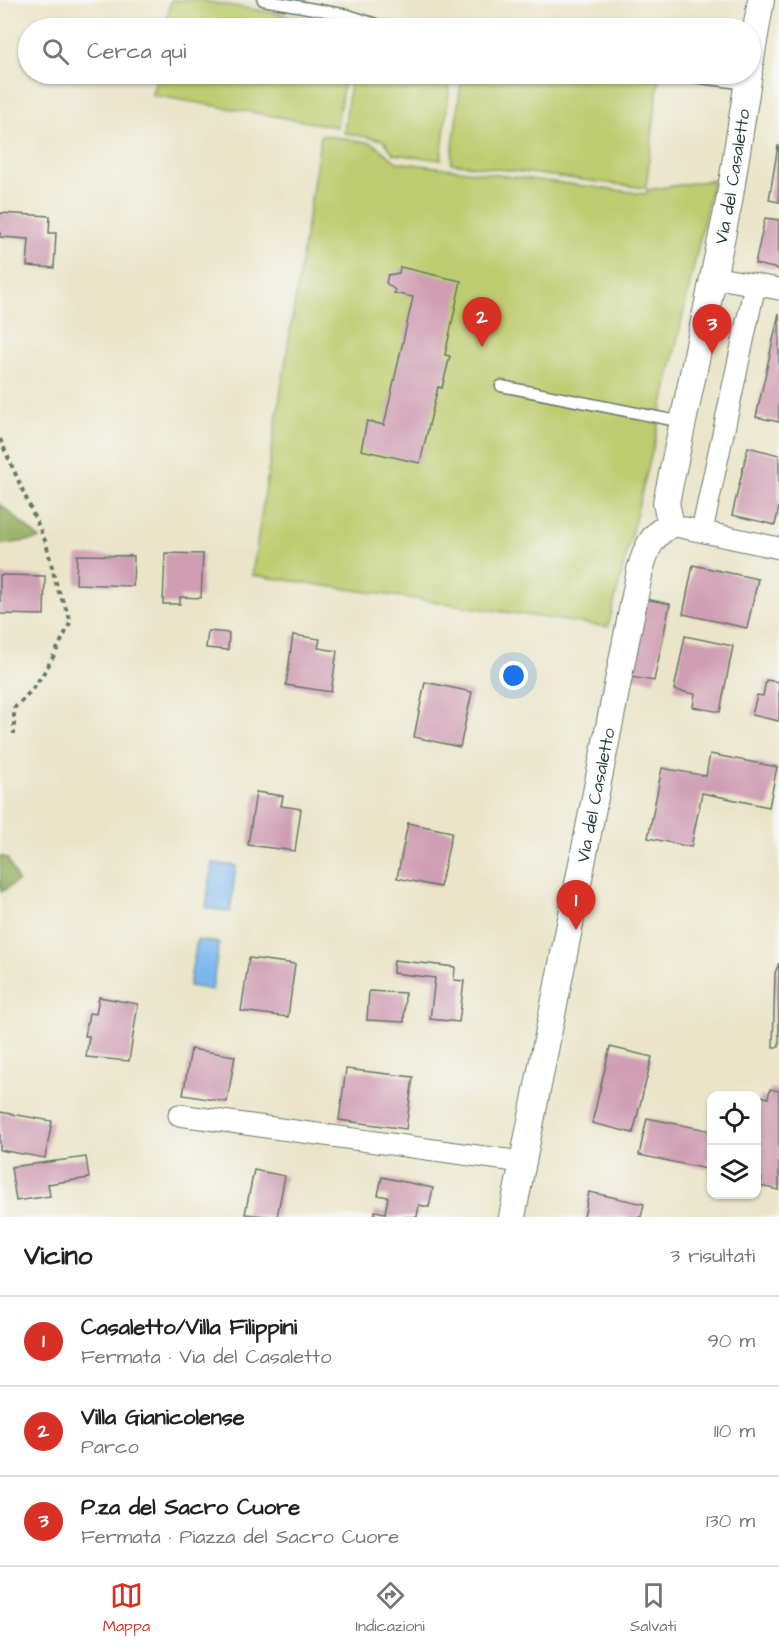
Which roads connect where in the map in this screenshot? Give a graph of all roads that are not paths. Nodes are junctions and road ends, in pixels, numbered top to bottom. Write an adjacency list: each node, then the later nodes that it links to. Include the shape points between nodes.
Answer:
1 (263, 0): 3 (lane)
2 (761, 0): 4 (street, Via del Casaletto)
3 (357, 18)
4 (758, 18)
5 (747, 84): 6 (street, Via del Casaletto)
6 (713, 277): 7 (street); 10 (street, Via del Casaletto)
7 (755, 285): 8 (street); 12 (street)
8 (779, 290)
9 (501, 386): 10 (lane)
10 (683, 422): 11 (street, Via del Casaletto, via 666,503)
11 (671, 525): 12 (street); 15 (street, Via del Casaletto, via 655,535 640,570)
12 (702, 531): 13 (street)
13 (779, 548)
14 (179, 1115): 15 (street)
15 (522, 1162): 16 (street, Via del Casaletto)
16 (512, 1217)

